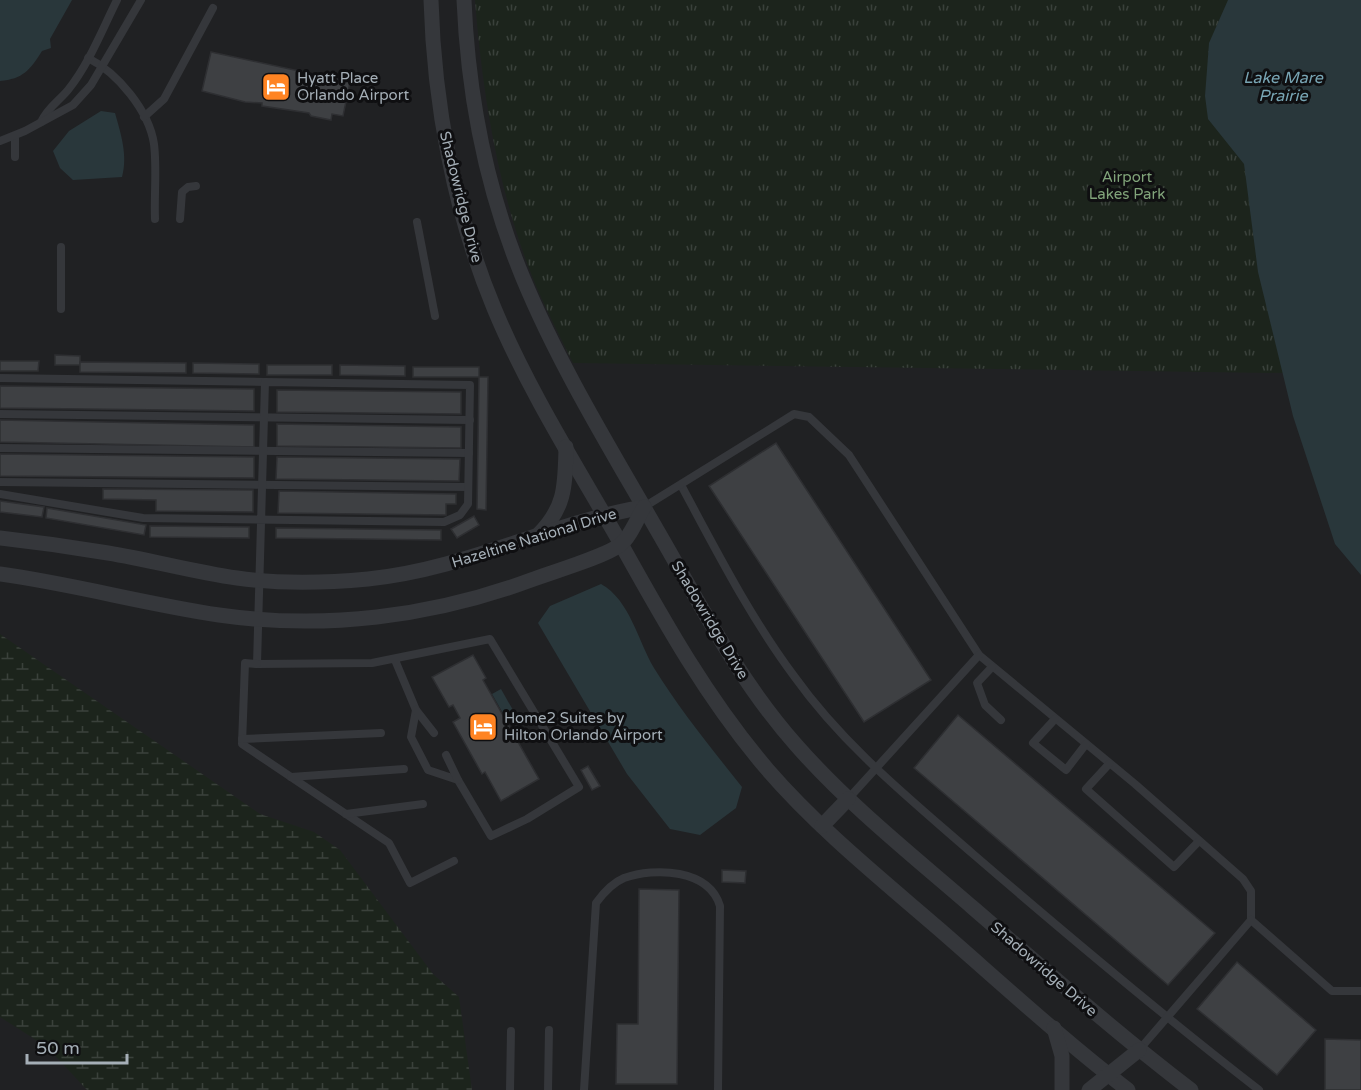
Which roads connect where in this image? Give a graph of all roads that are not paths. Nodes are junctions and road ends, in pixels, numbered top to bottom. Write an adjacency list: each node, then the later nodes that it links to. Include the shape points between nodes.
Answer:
1 (117, 0): 6 (lane)
2 (141, 0): 7 (lane)
3 (430, 0): 25 (street, Shadowridge Drive, via 442,121 478,266 518,358)
4 (464, 0): 34 (street, Shadowridge Drive, via 477,121 511,247 543,322)
5 (213, 8): 8 (lane, via 164,99)
6 (88, 58): 7 (lane); 9 (lane, via 67,92 48,108)
7 (103, 66): 8 (lane); 9 (lane, via 73,105)
8 (144, 117): 14 (lane, via 153,143)
9 (41, 123): 10 (lane)
10 (15, 136): 11 (lane); 12 (lane)
11 (0, 141)
12 (15, 157)
13 (196, 186): 15 (lane, via 182,192)
14 (155, 219)
15 (180, 219)
16 (417, 222): 19 (lane)
17 (62, 247): 18 (lane)
18 (61, 309)
19 (435, 316)
20 (0, 378): 21 (lane)
21 (265, 382): 23 (lane); 24 (lane, via 470,385)
22 (0, 414): 23 (lane)
23 (265, 417): 24 (lane); 27 (lane)
24 (470, 420): 28 (lane)
25 (566, 445): 35 (street, Shadowridge Drive); 37 (street, via 563,497 556,515)
26 (0, 448): 27 (lane)
27 (264, 451): 28 (lane); 30 (lane)
28 (469, 453): 32 (lane)
29 (0, 482): 30 (lane)
30 (264, 485): 32 (lane); 36 (lane)
31 (681, 485): 34 (lane); 43 (lane, via 794,414 809,417 849,455); 57 (lane, via 751,611 794,677)
32 (468, 487): 36 (lane, via 465,510 444,522)
33 (0, 494): 36 (lane, via 143,518)
34 (644, 507): 35 (street, Hazeltine National Drive); 39 (street, Hazeltine National Drive); 60 (street, Shadowridge Drive, via 754,693)
35 (603, 514): 37 (street, Hazeltine National Drive); 39 (street, Shadowridge Drive)
36 (263, 520): 41 (lane)
37 (538, 535): 41 (street, Hazeltine National Drive, via 471,559 393,576 324,582)
38 (0, 538): 41 (street, Hazeltine National Drive)
39 (621, 545): 42 (street, via 505,590 434,608 347,620); 63 (street, Shadowridge Drive, via 682,653 723,715 768,771)
40 (0, 574): 42 (street)
41 (260, 580): 42 (lane)
42 (258, 619): 45 (lane)
43 (979, 656): 46 (lane); 57 (lane)
44 (394, 660): 45 (lane); 47 (lane); 59 (lane, via 490,639 579,787 491,836)
45 (257, 664): 52 (lane, via 245,663)
46 (992, 667): 48 (lane); 49 (lane, via 977,683 984,705)
47 (417, 710): 51 (lane); 59 (lane, via 411,737 428,770)
48 (1055, 719): 53 (lane); 53 (lane, via 1033,743 1066,770)
49 (1000, 720)
50 (381, 733): 52 (lane)
51 (434, 733)
52 (242, 739): 58 (lane, via 242,744)
53 (1086, 744): 55 (lane)
54 (446, 755): 59 (lane)
55 (1110, 764): 64 (lane); 64 (lane, via 1086,789 1174,867)
56 (404, 769): 58 (lane)
57 (876, 771): 60 (lane); 68 (lane)
58 (291, 777): 62 (lane)
59 (458, 780)
60 (848, 799): 63 (street); 72 (street, Shadowridge Drive)
61 (423, 804): 62 (lane)
62 (346, 814): 65 (lane, via 389,843 410,883)
63 (822, 826): 69 (street, Shadowridge Drive)
64 (1199, 841): 66 (lane, via 1243,879 1251,891)
65 (454, 861)
66 (1251, 920): 67 (lane, via 1332,991); 68 (lane)
67 (1361, 991)
68 (1166, 1018): 72 (lane); 82 (lane)
69 (1054, 1028): 73 (street, Shadowridge Drive); 78 (street, via 1062,1056)
70 (549, 1030): 75 (lane)
71 (511, 1031): 74 (lane)
72 (1139, 1050): 73 (street); 81 (street, Shadowridge Drive)
73 (1108, 1074): 79 (street); 80 (street, Shadowridge Drive)
74 (510, 1090)
75 (548, 1090)
76 (584, 1090): 77 (lane, via 596,903 608,888 624,878 660,873 696,879 715,894 720,906)
77 (718, 1090)
78 (1062, 1090)
79 (1089, 1090)
80 (1128, 1090)
81 (1191, 1090)
82 (1259, 1090)

